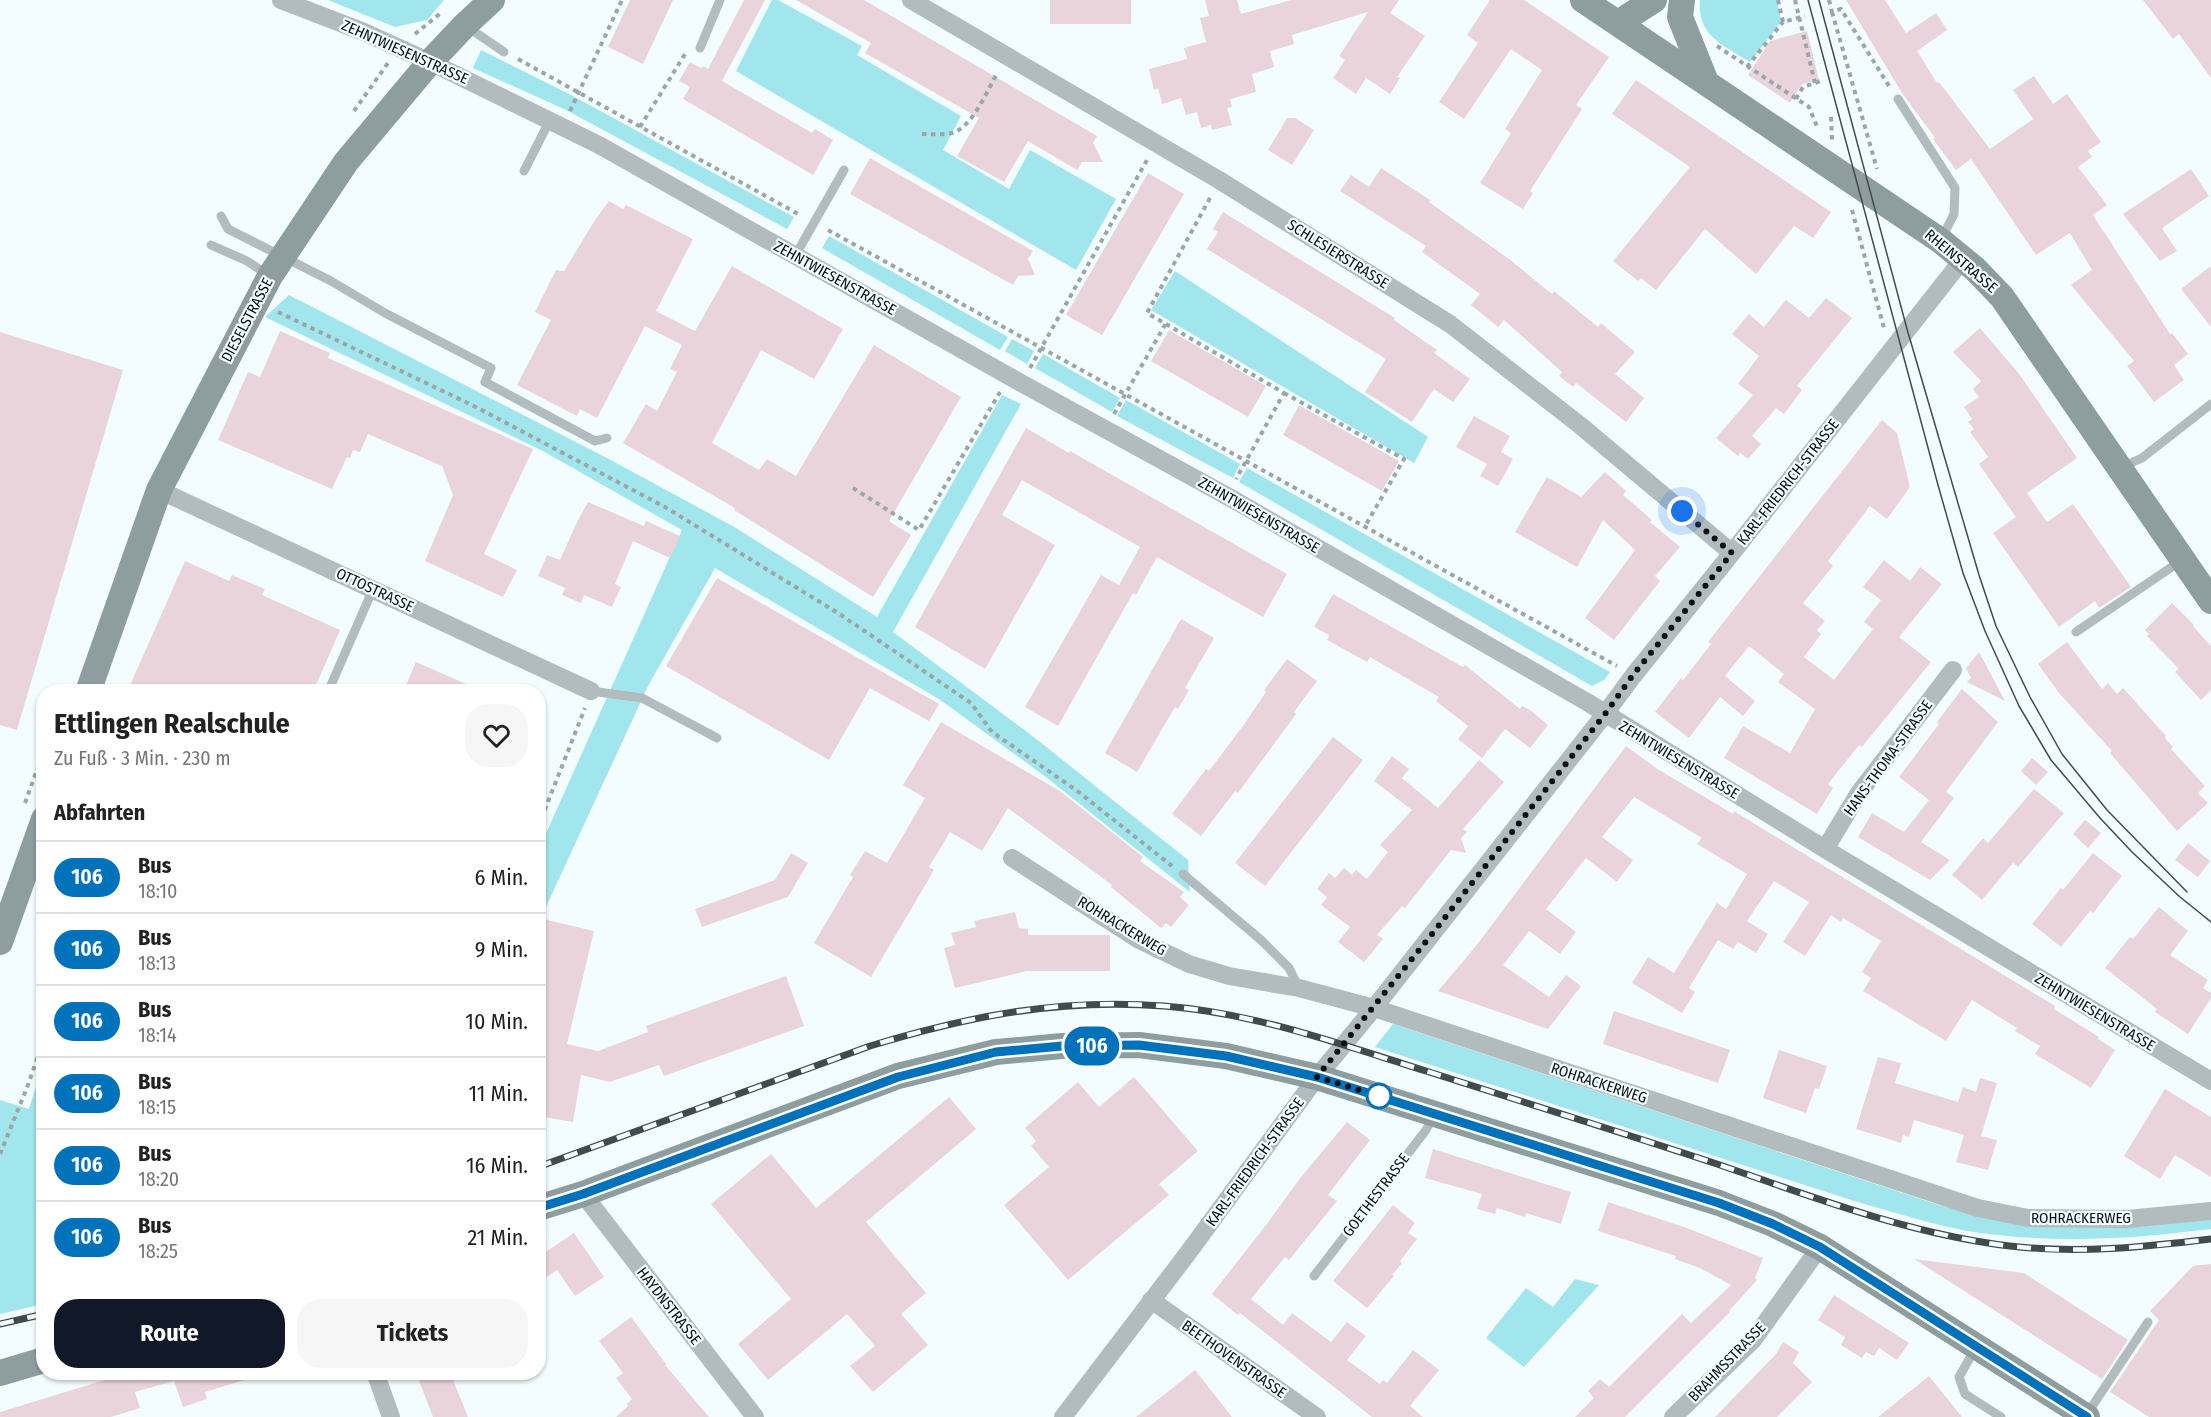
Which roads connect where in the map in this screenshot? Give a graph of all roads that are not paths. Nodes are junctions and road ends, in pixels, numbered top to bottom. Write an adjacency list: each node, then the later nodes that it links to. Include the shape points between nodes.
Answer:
1 (281, 0): 8 (street, ZEHNTWIESENSTRASSE)
2 (492, 0): 10 (street, DIESELSTRASSE)
3 (720, 0): 11 (lane)
4 (911, 0): 29 (street, SCHLESIERSTRASSE, via 1219,180 1450,324 1581,426)
5 (1583, 0): 9 (street, RHEINSTRASSE)
6 (1654, 0): 9 (street)
7 (1682, 0): 14 (street, via 1680,17)
8 (303, 4): 13 (street, ZEHNTWIESENSTRASSE)
9 (1618, 23): 14 (street, RHEINSTRASSE)
10 (465, 25): 12 (lane); 13 (street, DIESELSTRASSE)
11 (700, 48)
12 (504, 52)
13 (430, 62): 16 (street, ZEHNTWIESENSTRASSE); 24 (street, DIESELSTRASSE, via 346,162)
14 (1706, 82): 20 (street, RHEINSTRASSE)
15 (1898, 99): 20 (lane, via 1955,188 1954,214)
16 (556, 123): 18 (lane); 22 (street, ZEHNTWIESENSTRASSE)
17 (844, 170): 22 (lane)
18 (524, 171)
19 (221, 216): 24 (lane, via 228,229)
20 (1941, 241): 23 (street, RHEINSTRASSE)
21 (211, 245): 24 (lane, via 247,261)
22 (795, 256): 38 (street, ZEHNTWIESENSTRASSE, via 1227,496)
23 (1963, 259): 27 (street, RHEINSTRASSE, via 2002,297); 29 (street, KARL-FRIEDRICH-STRASSE)
24 (277, 266): 26 (lane, via 331,281 491,368 485,382 595,441); 28 (street, DIESELSTRASSE)
25 (2211, 404): 27 (lane, via 2142,458)
26 (607, 438)
27 (2120, 468): 30 (street, RHEINSTRASSE)
28 (159, 490): 31 (street, OTTOSTRASSE); 35 (street, DIESELSTRASSE)
29 (1732, 553): 38 (street, KARL-FRIEDRICH-STRASSE)
30 (2182, 560): 32 (street, RHEINSTRASSE); 33 (lane)
31 (373, 589): 36 (lane); 37 (street, OTTOSTRASSE)
32 (2211, 601)
33 (2076, 632)
34 (1953, 670): 41 (street, HANS-THOMA-STRASSE, via 1859,793)
35 (91, 684)
36 (331, 684)
37 (591, 691): 39 (lane, via 642,698)
38 (1605, 714): 41 (street, ZEHNTWIESENSTRASSE); 46 (street, KARL-FRIEDRICH-STRASSE)
39 (717, 738)
40 (36, 841): 44 (street)
41 (1825, 849): 48 (street, ZEHNTWIESENSTRASSE)
42 (1012, 858): 45 (street, ROHRACKERWEG, via 1139,940 1189,964 1229,976)
43 (1183, 874): 45 (lane, via 1261,940 1289,968)
44 (0, 942)
45 (1299, 987): 46 (street, ROHRACKERWEG)
46 (1374, 1008): 47 (street, KARL-FRIEDRICH-STRASSE); 52 (street, ROHRACKERWEG, via 1978,1208 2028,1218 2127,1219)
47 (1317, 1077): 49 (street); 50 (street, via 1226,1056 1139,1045 996,1052 898,1077); 55 (street, KARL-FRIEDRICH-STRASSE)
48 (2211, 1081)
49 (1435, 1113): 53 (street, via 1719,1203); 54 (lane, GOETHESTRASSE)
50 (583, 1194): 51 (street); 63 (street, HAYDNSTRASSE)
51 (546, 1206)
52 (2211, 1211)
53 (1820, 1247): 57 (street); 66 (street, BRAHMSSTRASSE, via 1753,1340)
54 (1314, 1276)
55 (1151, 1300): 64 (street, KARL-FRIEDRICH-STRASSE); 65 (street, BEETHOVENSTRASSE)
56 (2148, 1322): 61 (lane)
57 (1976, 1347): 61 (street); 67 (lane, via 1959,1377 1965,1394)
58 (36, 1362): 59 (street)
59 (0, 1373)
60 (378, 1380): 62 (street)
61 (2086, 1416)
62 (391, 1417)
63 (756, 1417)
64 (1063, 1417)
65 (1317, 1417)
66 (1673, 1417)
67 (2001, 1417)

